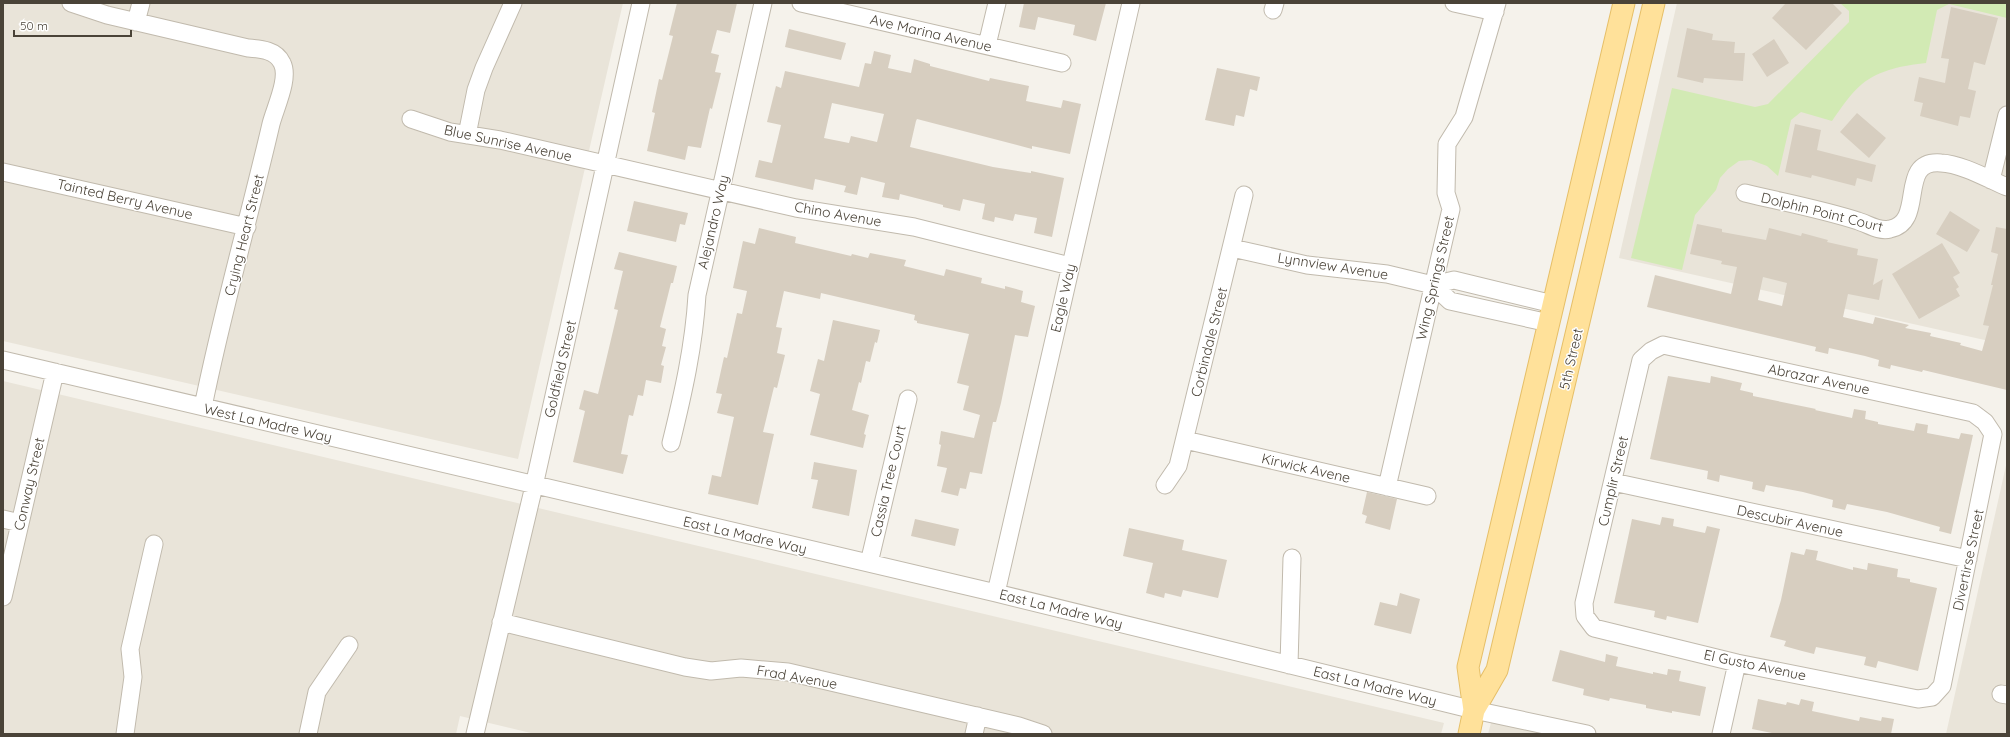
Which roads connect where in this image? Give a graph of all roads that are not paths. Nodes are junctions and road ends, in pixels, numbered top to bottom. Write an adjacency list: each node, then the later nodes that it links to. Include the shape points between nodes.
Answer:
1 (71, 3): 13 (street)
2 (141, 3): 13 (street)
3 (513, 3): 18 (street, via 476,90)
4 (641, 3): 19 (street, Goldfield Street)
5 (763, 3): 23 (street, Alejandro Way)
6 (801, 3): 14 (street, Ave Marina Avenue)
7 (997, 3): 14 (street)
8 (1131, 3): 28 (street, Eagle Way)
9 (1454, 3): 12 (street)
10 (1624, 3): 32 (main road, 5th Street)
11 (1654, 3): 60 (main road, 5th Street, via 1498,670)
12 (1496, 8): 29 (street, Wing Springs Street, via 1464,117 1447,144 1446,193 1451,209)
13 (136, 22): 26 (street, Crying Heart Street, via 248,48 264,49 276,55 282,63 285,79 275,107)
14 (986, 45): 15 (street, Ave Marina Avenue)
15 (1062, 62)
16 (2007, 115): 21 (street)
17 (410, 119): 18 (street, Blue Sunrise Avenue)
18 (467, 135): 19 (street, Blue Sunrise Avenue)
19 (606, 164): 23 (street, Chino Avenue); 43 (street, Goldfield Street)
20 (3, 172): 26 (street, Tainted Berry Avenue)
21 (1991, 180): 22 (street); 24 (street, Dolphin Point Court, via 1941,163 1922,166 1917,173 1910,209 1905,219 1891,229 1883,230 1858,221)
22 (2007, 187)
23 (720, 190): 28 (street, Chino Avenue, via 796,208 914,227); 40 (street, Alejandro Way, via 696,295 695,330)
24 (1745, 193)
25 (1244, 195): 27 (street, Corbindale Street)
26 (247, 226): 37 (street, Crying Heart Street, via 218,335)
27 (1232, 248): 29 (street, Lynnview Avenue, via 1308,265 1387,274); 39 (street, Corbindale Street)
28 (1070, 266): 52 (street, Eagle Way)
29 (1433, 285): 30 (street, Lynnview Avenue, via 1454,280); 31 (street, Lynnview Avenue, via 1450,301); 44 (street, Wing Springs Street)
30 (1478, 286): 31 (street); 32 (street, Lynnview Avenue)
31 (1473, 306): 32 (street, Lynnview Avenue)
32 (1551, 314): 60 (main road, 5th Street, via 1468,667)
33 (1651, 351): 38 (street, Abrazar Avenue, via 1663,345 1972,413); 41 (street, Cumplir Street, via 1641,360)
34 (3, 360): 35 (street, West La Madre Way)
35 (56, 372): 37 (street, West La Madre Way); 47 (street, Conway Street)
36 (908, 399): 51 (street, Cassia Tree Court)
37 (203, 407): 43 (street, West La Madre Way)
38 (1985, 422): 50 (street, Divertirse Street, via 1993,434)
39 (1185, 440): 42 (street, Corbindale Street, via 1178,466); 44 (street, Kirwick Avene)
40 (671, 443)
41 (1612, 482): 50 (street, Descubir Avenue); 54 (street, Cumplir Street, via 1584,603)
42 (1165, 485)
43 (534, 486): 51 (street, East La Madre Way); 55 (street, Goldfield Street)
44 (1387, 487): 45 (street, Kirwick Avene)
45 (1427, 496)
46 (3, 519): 47 (street)
47 (20, 524): 53 (street, Conway Street)
48 (154, 544): 62 (street, via 130,649 133,677)
49 (1292, 558): 58 (street)
50 (1968, 559): 59 (street, Divertirse Street, via 1942,686)
51 (869, 563): 52 (street, East La Madre Way)
52 (996, 592): 58 (street, East La Madre Way)
53 (3, 597)
54 (1585, 616): 57 (street, El Gusto Avenue, via 1594,628)
55 (501, 622): 61 (street, Frad Avenue, via 685,666 711,671 741,668 788,672); 64 (street, Goldfield Street)
56 (349, 645): 63 (street, via 317,692)
57 (1737, 663): 59 (street, El Gusto Avenue, via 1918,699); 69 (street)
58 (1289, 664): 60 (street, East La Madre Way)
59 (1932, 697)
60 (1474, 710): 67 (main road, 5th Street); 68 (street, East La Madre Way)
61 (978, 716): 65 (street); 66 (street, Frad Avenue)
62 (125, 734)
63 (308, 734)
64 (475, 734)
65 (974, 734)
66 (1043, 734)
67 (1469, 734)
68 (1587, 734)
69 (1721, 734)

